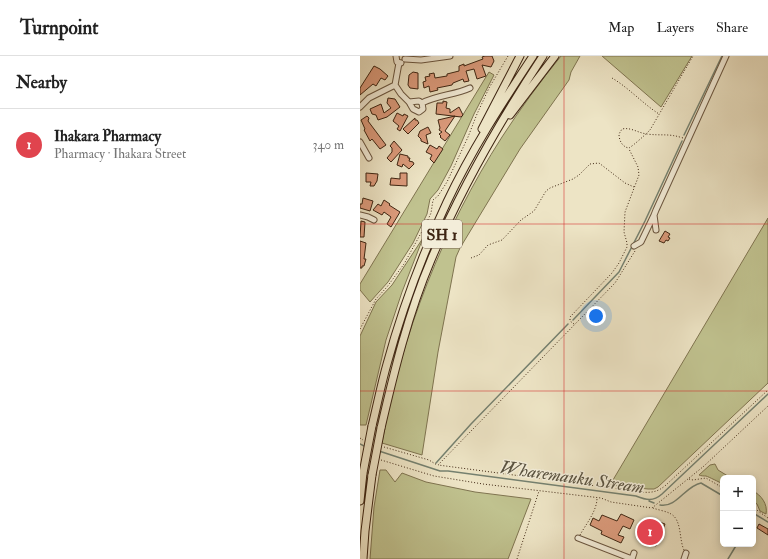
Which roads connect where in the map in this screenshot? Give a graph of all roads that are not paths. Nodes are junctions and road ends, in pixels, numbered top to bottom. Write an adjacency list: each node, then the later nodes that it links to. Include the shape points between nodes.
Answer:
1 (394, 56): 9 (street)
2 (450, 56): 8 (street, via 421,60)
3 (520, 56): 17 (highway, via 486,118)
4 (532, 56): 17 (highway, SH 1)
5 (543, 56): 16 (highway, SH 1)
6 (555, 56): 16 (highway)
7 (726, 56): 20 (street)
8 (405, 57): 9 (street, via 404,62)
9 (400, 63): 10 (street)
10 (395, 85): 12 (street); 14 (street, via 369,98)
11 (470, 88): 13 (street)
12 (409, 102): 13 (street); 13 (street, via 413,109 419,112 423,109)
13 (422, 103)
14 (360, 107)
15 (360, 142): 18 (street)
16 (487, 146): 28 (highway, SH 1, bridge, via 456,204 430,261 414,305 380,428)
17 (471, 155): 24 (highway, SH 1, bridge, via 447,202 408,295 386,365 363,473)
18 (369, 158)
19 (360, 215): 21 (street)
20 (654, 215): 22 (street); 23 (street, via 641,242)
21 (374, 220)
22 (656, 230)
23 (636, 245)
24 (360, 501)
25 (578, 538): 29 (street)
26 (634, 553): 29 (street)
27 (686, 553): 30 (street)
28 (363, 559)
29 (632, 559)
30 (684, 559)

